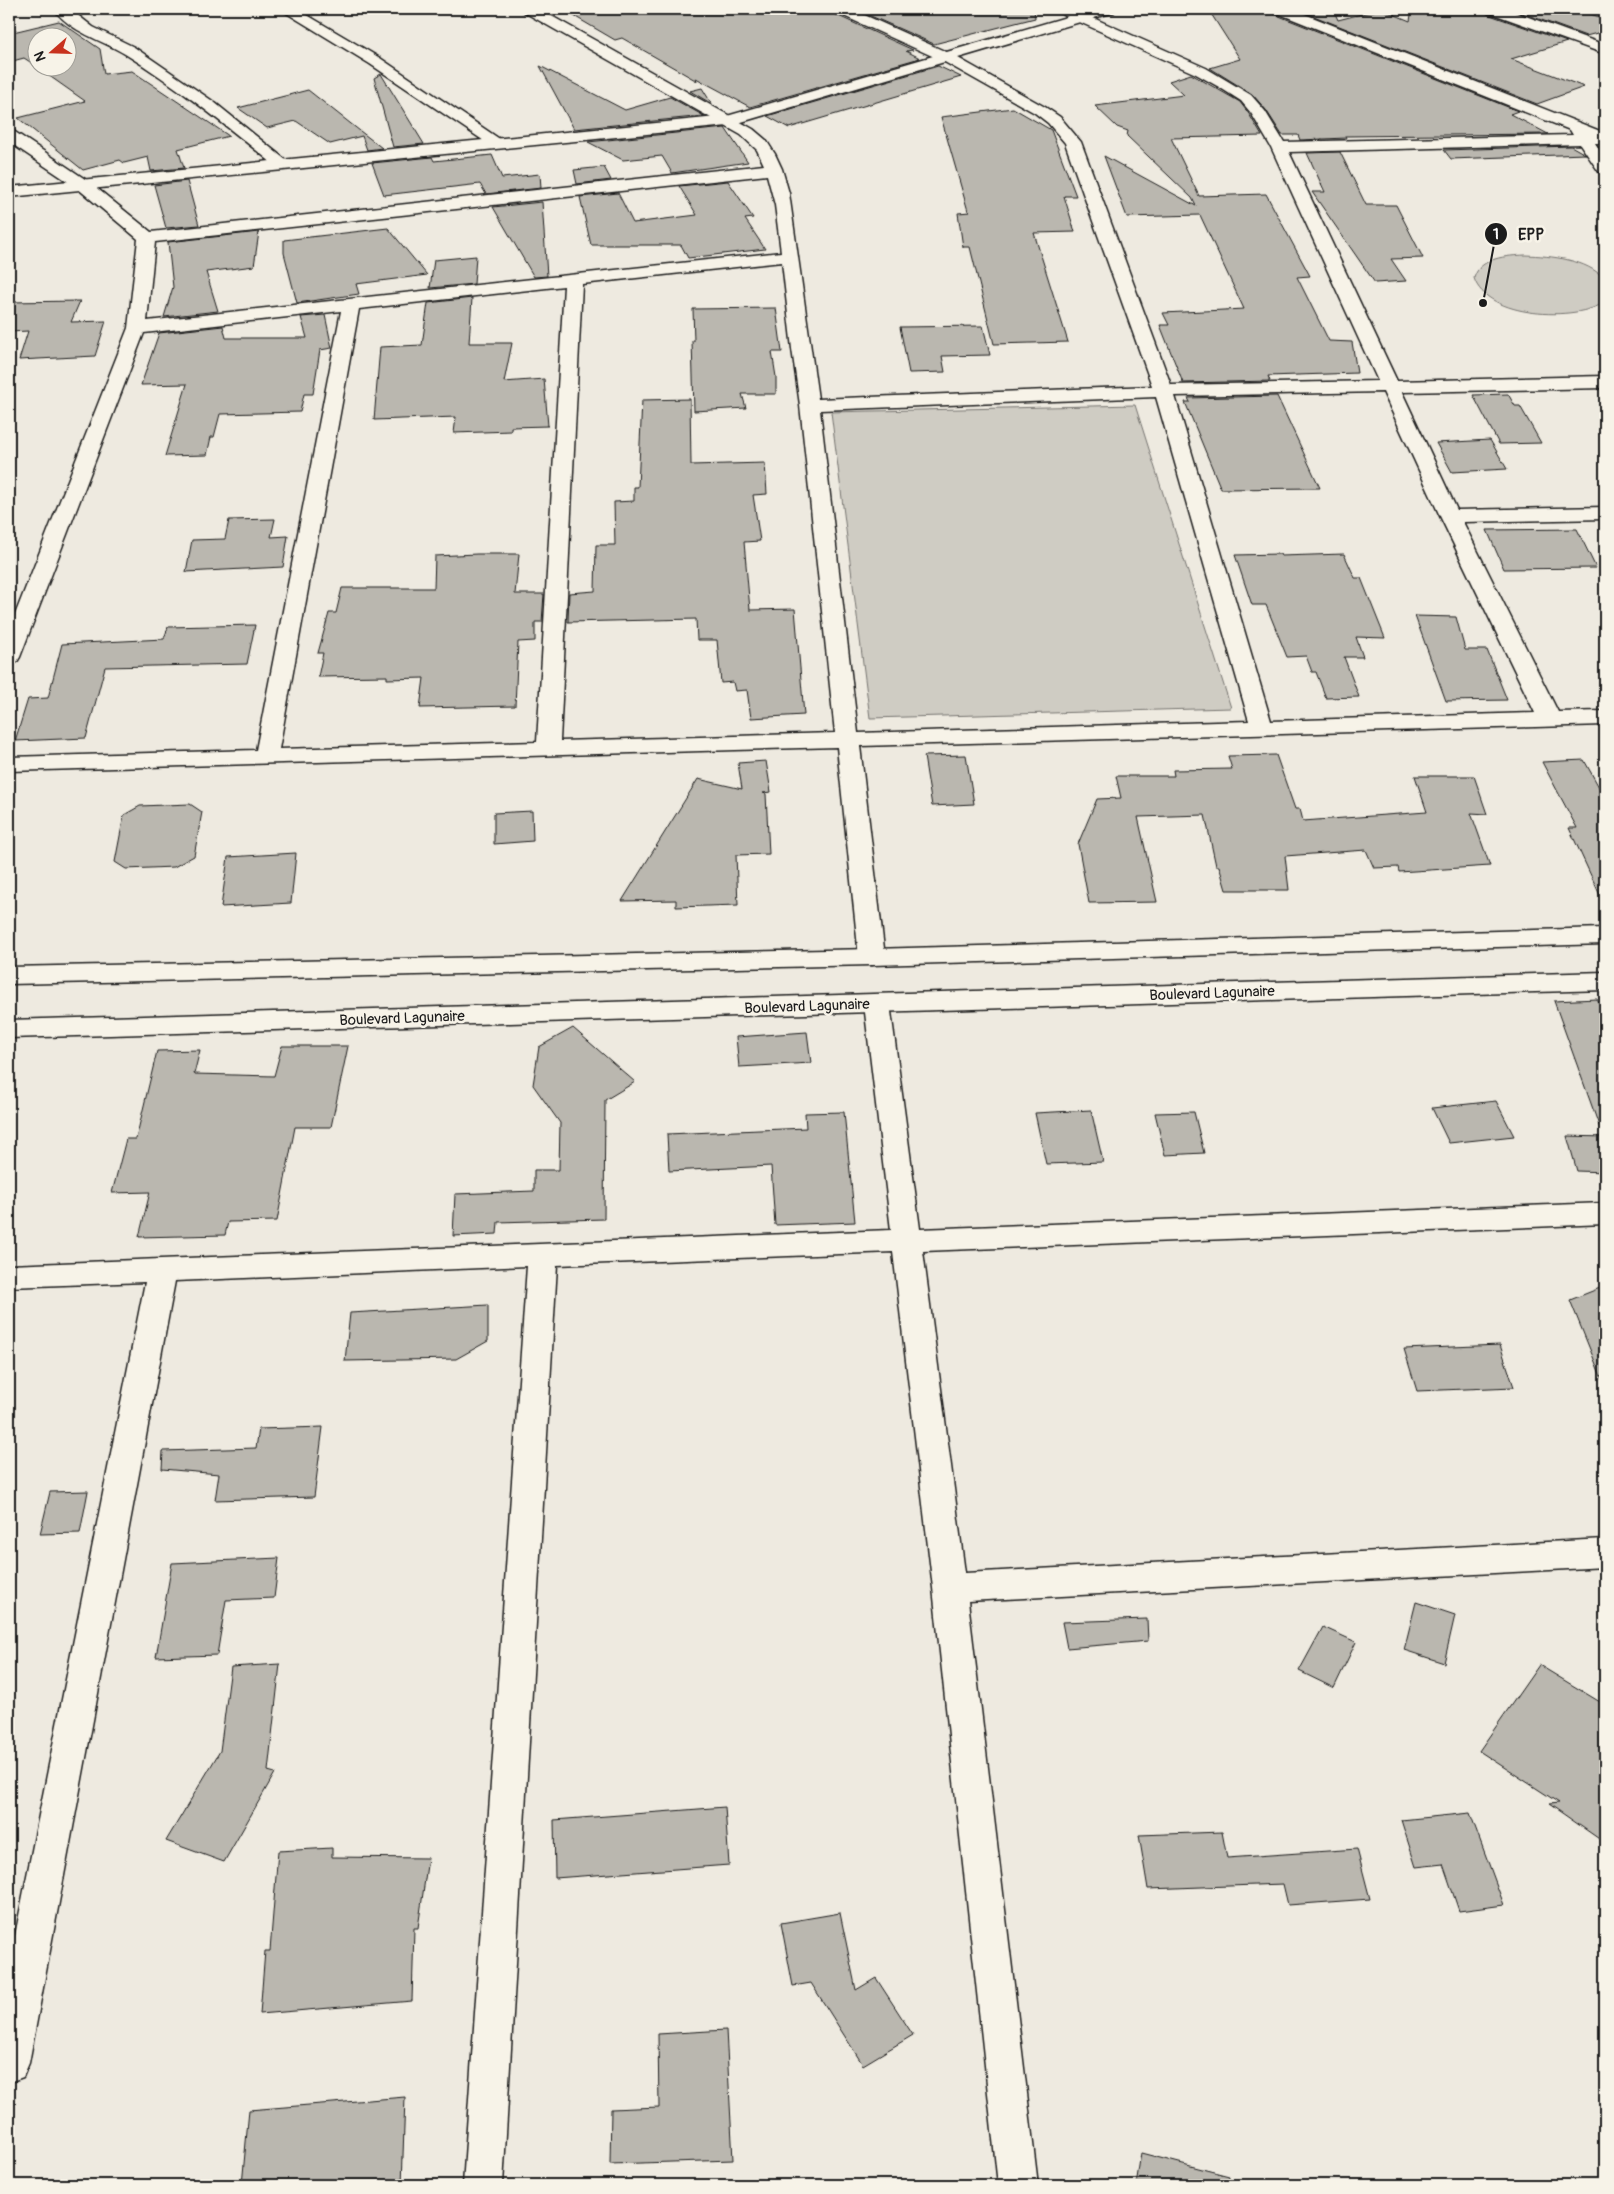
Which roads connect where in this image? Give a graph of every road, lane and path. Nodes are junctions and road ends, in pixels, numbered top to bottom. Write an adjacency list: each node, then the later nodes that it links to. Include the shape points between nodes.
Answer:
1 (61, 9): 18 (street, via 88,30 129,50 209,105)
2 (287, 9): 16 (street, via 375,61)
3 (529, 9): 12 (street)
4 (840, 9): 11 (street)
5 (1062, 9): 9 (street)
6 (1109, 9): 9 (street)
7 (1280, 9): 13 (street)
8 (1493, 9): 10 (street)
9 (1081, 17): 11 (street); 17 (street, via 1201,71 1246,98)
10 (1605, 50)
11 (946, 57): 12 (street); 30 (street, via 1040,110 1074,142)
12 (728, 121): 16 (street); 20 (street, via 758,141)
13 (1580, 133): 15 (street); 17 (street); 19 (street)
14 (9, 135): 21 (street)
15 (1605, 139)
16 (499, 144): 18 (street)
17 (1279, 147): 29 (street)
18 (284, 165): 21 (street)
19 (1605, 169)
20 (774, 170): 23 (street); 24 (street, via 785,209)
21 (82, 184): 22 (street); 23 (street)
22 (9, 192)
23 (147, 238): 27 (street)
24 (790, 256): 25 (street); 31 (street)
25 (574, 280): 26 (street); 39 (street)
26 (351, 305): 27 (street); 40 (street)
27 (136, 328): 34 (street)
28 (1605, 382): 29 (street)
29 (1389, 387): 30 (street); 33 (street)
30 (1163, 392): 31 (street); 37 (street)
31 (810, 405): 38 (street)
32 (1605, 513): 33 (street)
33 (1450, 516): 36 (street)
34 (9, 657)
35 (1605, 718): 36 (street)
36 (1550, 720): 37 (street)
37 (1262, 728): 38 (street)
38 (846, 740): 39 (street); 43 (street)
39 (548, 749): 40 (street)
40 (266, 756): 41 (street)
41 (9, 764)
42 (1605, 936): 43 (street)
43 (872, 956): 44 (street)
44 (9, 976)
45 (1605, 980): 46 (street, Boulevard Lagunaire)
46 (877, 1004): 47 (street, Boulevard Lagunaire); 49 (street)
47 (9, 1029)
48 (1605, 1213): 49 (street)
49 (905, 1241): 50 (street); 54 (street)
50 (543, 1255): 51 (street); 56 (street)
51 (162, 1270): 52 (street); 55 (street)
52 (9, 1276)
53 (1605, 1552): 54 (street)
54 (950, 1588): 57 (street)
55 (9, 2063)
56 (483, 2185)
57 (1018, 2185)

